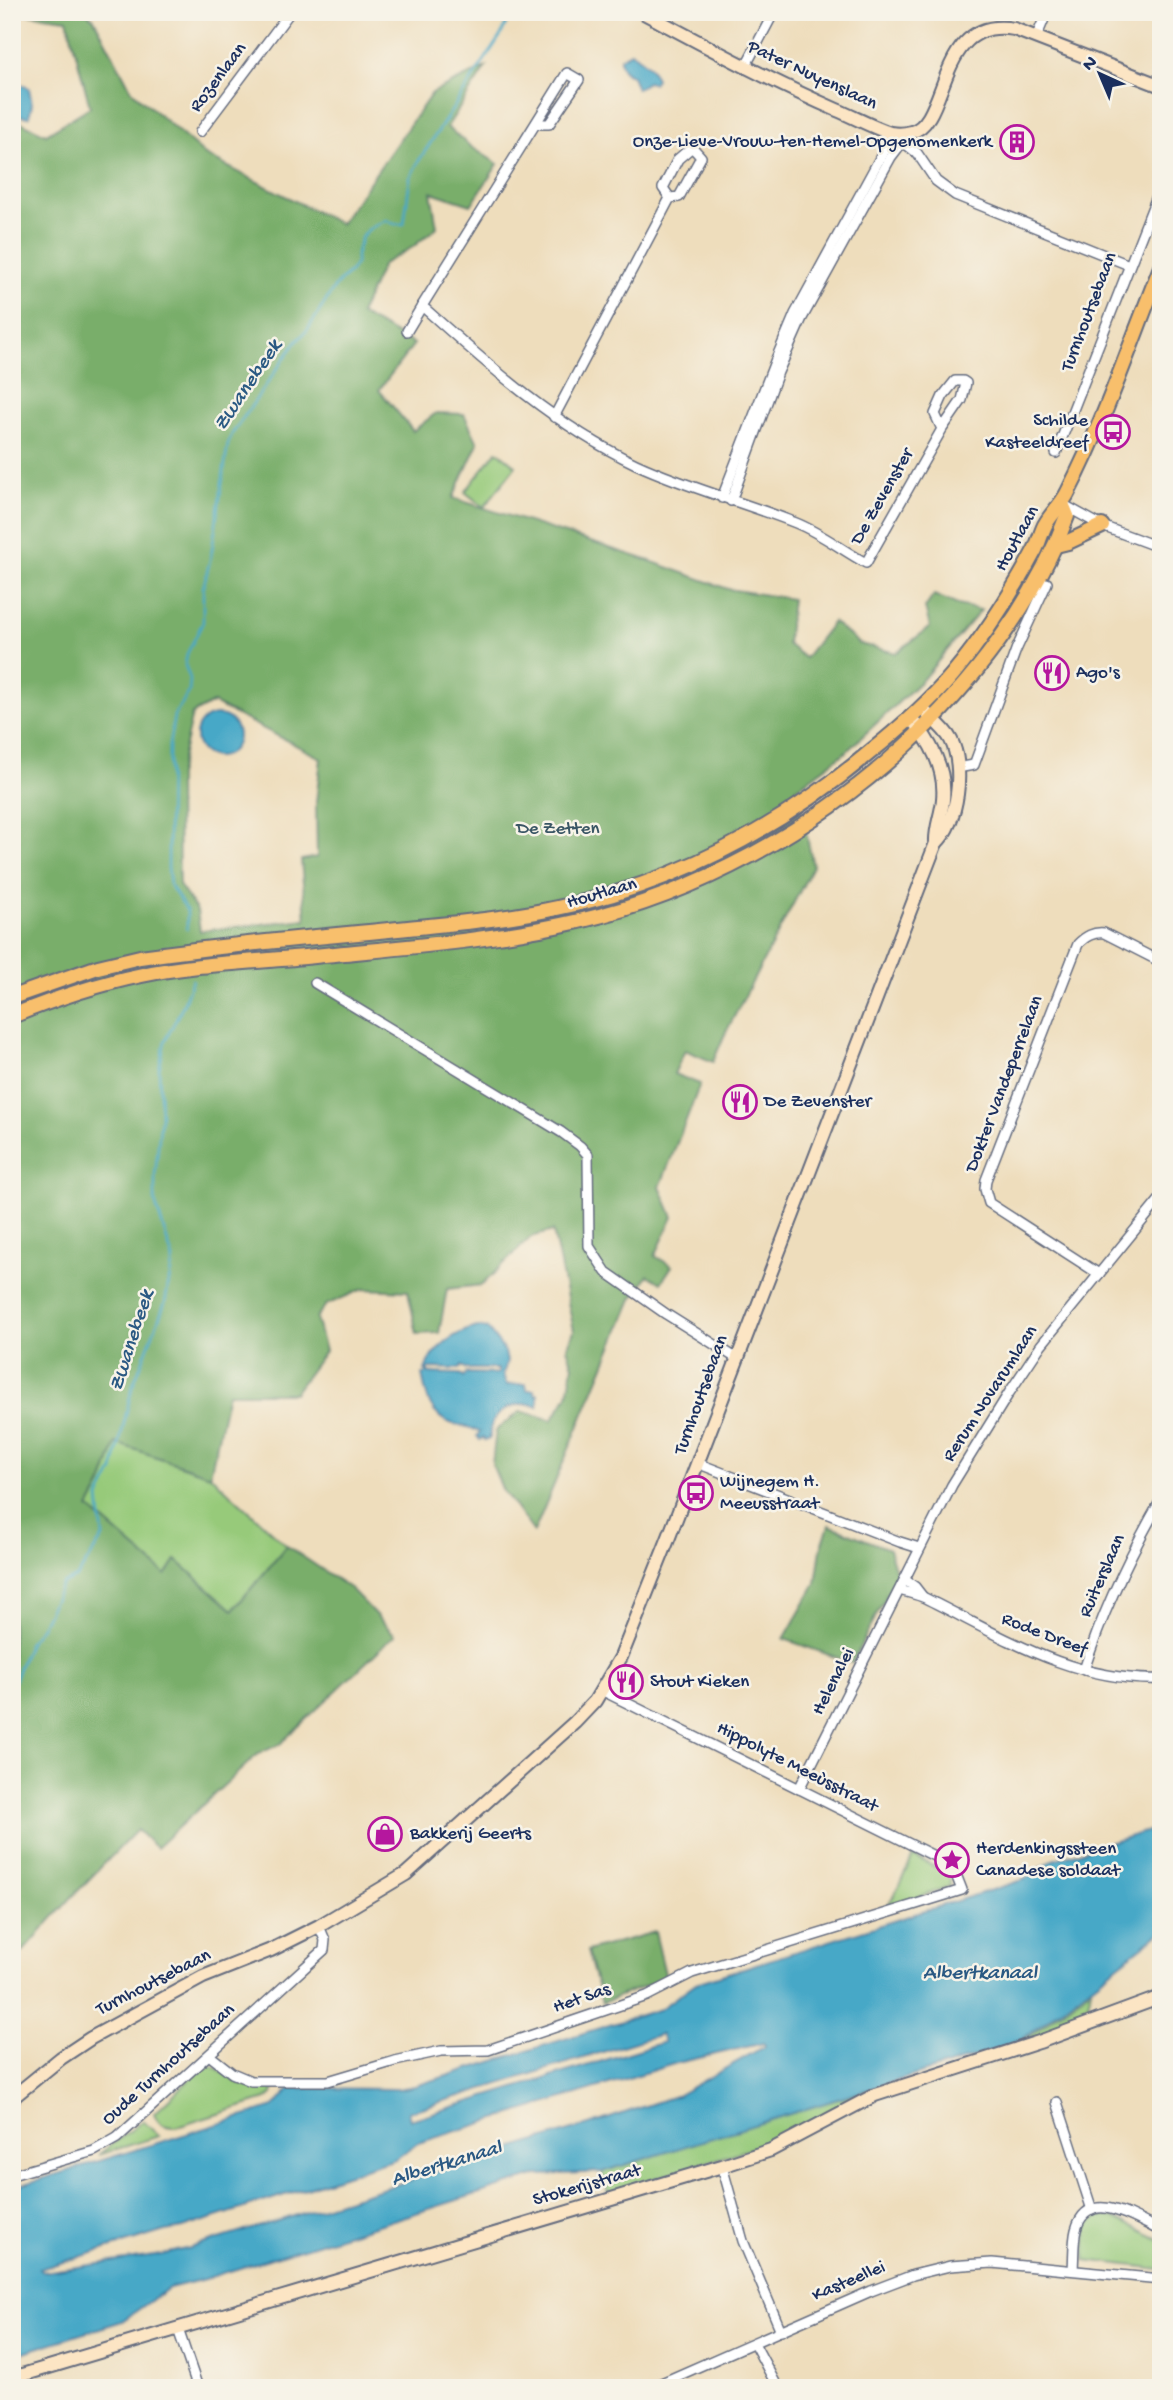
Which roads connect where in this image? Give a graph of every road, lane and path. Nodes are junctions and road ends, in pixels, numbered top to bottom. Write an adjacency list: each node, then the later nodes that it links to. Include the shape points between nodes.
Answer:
1 (290, 12): 9 (street, Rozenlaan)
2 (642, 12): 6 (main road, Pater Nuyenslaan)
3 (774, 12): 6 (street)
4 (1047, 12): 5 (street)
5 (1036, 38): 7 (main road, Pater Nuyenslaan); 10 (main road, Pater Nuyenslaan, via 1005,28 973,37 958,51 921,127)
6 (745, 68): 10 (main road, Pater Nuyenslaan)
7 (1161, 86)
8 (537, 124): 8 (street, via 549,124 579,80 568,72); 15 (street)
9 (200, 132)
10 (898, 137): 13 (street, Pater Nuyenslaan, via 917,153 936,181 955,195); 20 (street, via 799,316)
11 (1161, 186): 13 (street, Turnhoutsebaan)
12 (670, 198): 12 (street, via 679,197 701,157 692,147 678,159 663,188); 17 (street)
13 (1129, 265): 19 (street, Turnhoutsebaan)
14 (1161, 267): 21 (main road, via 1093,440)
15 (422, 306): 16 (street); 17 (street, De Zevenster)
16 (407, 331)
17 (554, 417): 20 (street, De Zevenster, via 633,463)
18 (942, 429): 18 (street, De Zevenster, via 962,400 963,380 955,381 935,414); 20 (street, De Zevenster, via 866,563 797,523)
19 (1056, 453)
20 (727, 500)
21 (1062, 504): 22 (street); 23 (main road, Houtlaan, via 1067,516); 26 (main road, Houtlaan, via 1052,513 1014,586 973,648)
22 (1102, 526): 23 (main road); 24 (street)
23 (1056, 545): 28 (main road, Houtlaan, via 994,646)
24 (1161, 548)
25 (1046, 583): 30 (street, via 974,765)
26 (921, 708): 27 (main road, Houtlaan); 28 (main road, Turnhoutsebaan)
27 (911, 719): 29 (main road, Turnhoutsebaan); 35 (main road, Houtlaan, via 778,820 695,864 611,894 553,909 465,922 140,957)
28 (933, 720): 29 (main road, Houtlaan); 30 (main road, Turnhoutsebaan, via 950,737)
29 (921, 731): 31 (main road, Turnhoutsebaan); 36 (main road, Houtlaan, via 864,781 799,827 703,880 616,911 513,933 145,974 60,997)
30 (957, 768): 31 (main road); 32 (main road, Turnhoutsebaan, via 955,809)
31 (941, 772): 32 (main road, Turnhoutsebaan, via 943,798)
32 (936, 843): 39 (main road, Turnhoutsebaan)
33 (1161, 962): 38 (street, Dokter Vandeperrelaan, via 1104,933 1096,932 1077,944 986,1180 989,1203)
34 (315, 983): 39 (street, via 580,1146 588,1155 589,1247 606,1272)
35 (12, 998)
36 (12, 1016)
37 (1161, 1198): 38 (street, Rerum Novarumlaan)
38 (1099, 1274): 42 (street, Rerum Novarumlaan, via 1022,1372)
39 (736, 1358): 40 (main road, Turnhoutsebaan)
40 (697, 1463): 42 (street); 48 (main road, Turnhoutsebaan, via 621,1657)
41 (1161, 1500): 46 (street, Ruiterslaan, via 1118,1585)
42 (918, 1551): 43 (street, Rerum Novarumlaan)
43 (905, 1580): 44 (street, Rerum Novarumlaan); 45 (street, Rode Dreef)
44 (900, 1590): 45 (street, Rode Dreef); 49 (street, Helenalei)
45 (922, 1596): 46 (street, Rode Dreef, via 1022,1648)
46 (1084, 1670): 47 (street, Rode Dreef)
47 (1161, 1679)
48 (603, 1691): 49 (street, Hippolyte Meeùsstraat); 51 (main road, Turnhoutsebaan, via 575,1722 406,1874)
49 (799, 1789): 50 (street, Hippolyte Meeùsstraat, via 946,1862)
50 (962, 1890): 53 (street, Het Sas, via 692,1973 647,1996 488,2050 441,2051 328,2081 251,2081)
51 (319, 1926): 53 (street, Oude Turnhoutsebaan, via 325,1947); 54 (main road, Turnhoutsebaan, via 203,1977 91,2038)
52 (1161, 1997): 56 (main road, Stokerijstraat, via 875,2095 771,2150)
53 (209, 2055): 57 (street, Oude Turnhoutsebaan, via 105,2146)
54 (14, 2095)
55 (1057, 2102): 58 (street)
56 (722, 2166): 62 (main road, Stokerijstraat); 63 (street, via 743,2241)
57 (12, 2175)
58 (1092, 2210): 59 (street, via 1113,2209); 60 (street, via 1076,2231)
59 (1161, 2231)
60 (1073, 2269): 61 (street, Kasteellei); 63 (street, Kasteellei, via 992,2263 950,2266 871,2291)
61 (1161, 2279)
62 (178, 2329): 65 (main road, Stokerijstraat); 66 (street)
63 (781, 2331): 64 (street, Kasteellei)
64 (754, 2343): 67 (street, Kasteellei); 68 (street)
65 (12, 2378)
66 (198, 2388)
67 (650, 2388)
68 (778, 2388)

